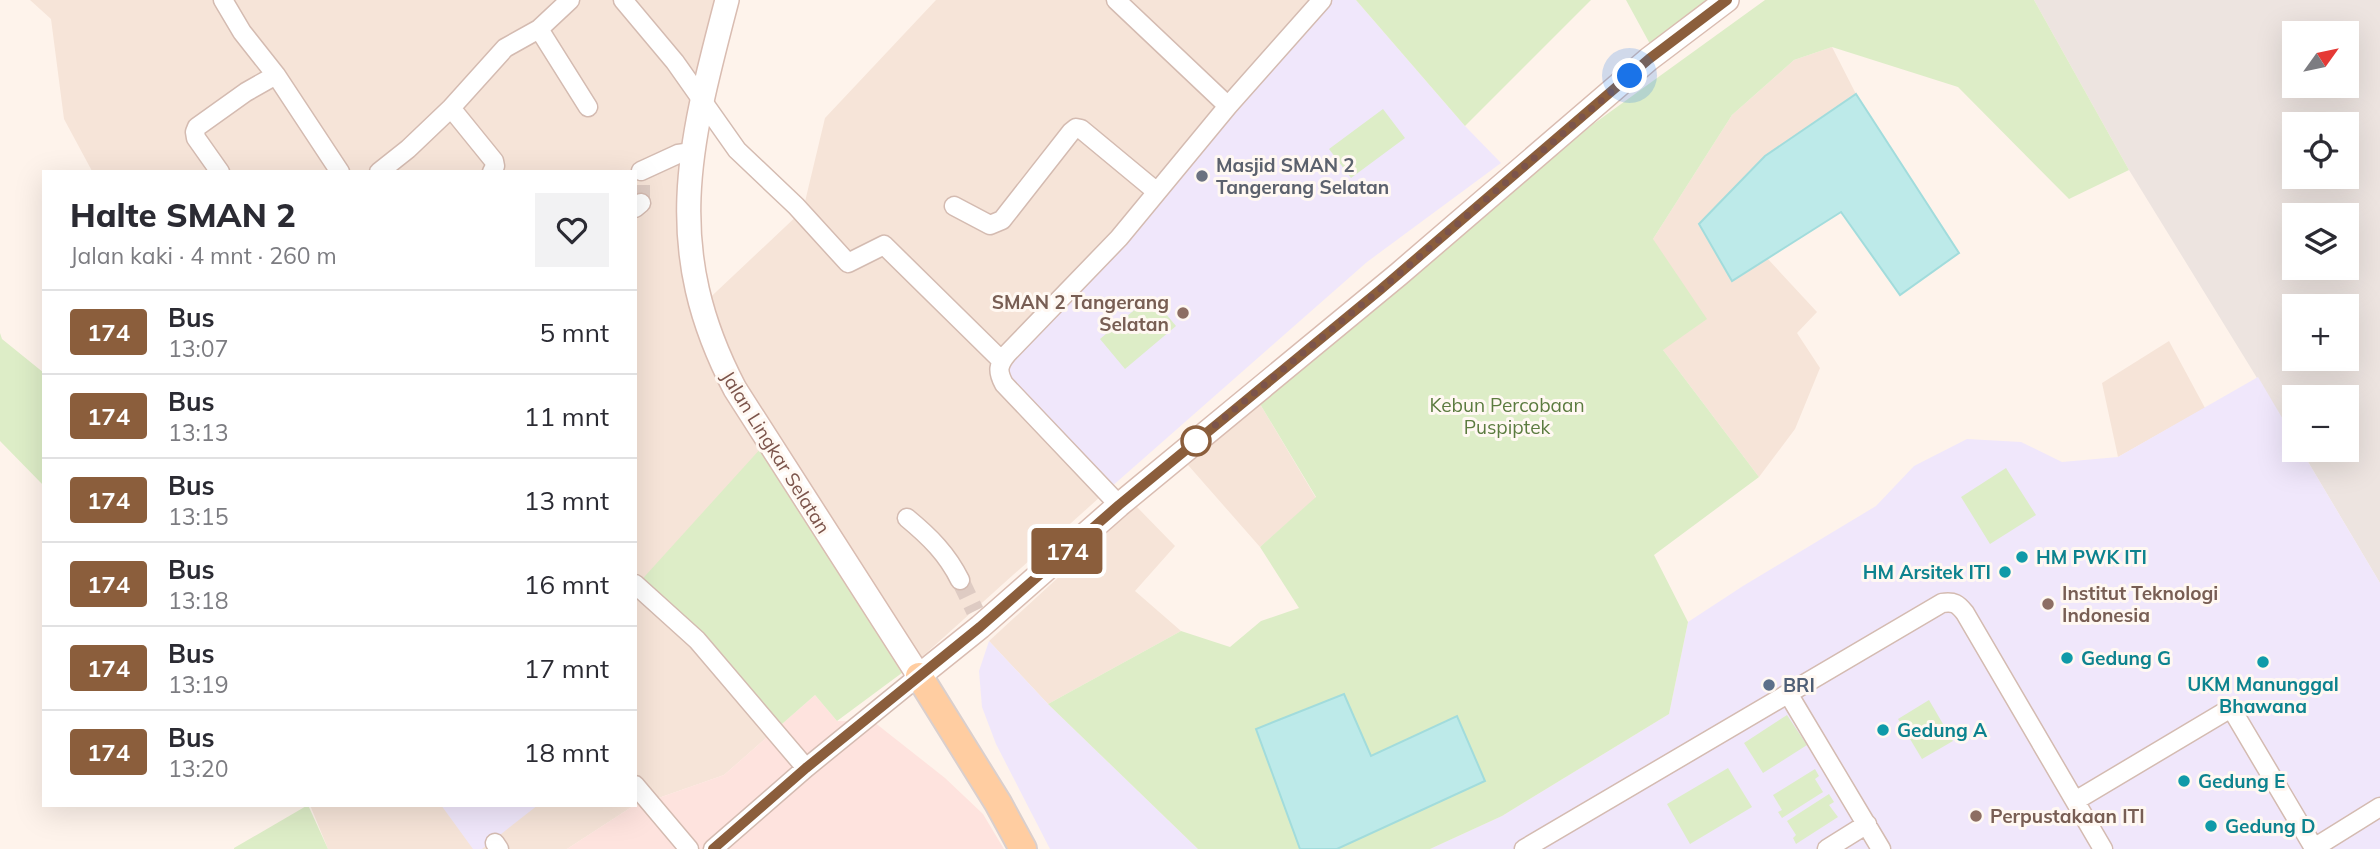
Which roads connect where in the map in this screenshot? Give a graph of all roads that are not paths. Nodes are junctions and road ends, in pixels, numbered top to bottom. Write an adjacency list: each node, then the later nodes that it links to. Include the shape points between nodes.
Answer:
1 (223, 0): 9 (street)
2 (570, 0): 8 (street)
3 (623, 0): 10 (street)
4 (727, 0): 10 (main road, Jalan Lingkar Selatan)
5 (1116, 0): 11 (street)
6 (1727, 0): 23 (main road, via 1649,59)
7 (1316, 2): 11 (street)
8 (539, 29): 12 (street); 13 (street, via 505,48)
9 (276, 75): 15 (street, via 197,127 196,138); 16 (street)
10 (701, 101): 14 (main road, Jalan Lingkar Selatan); 22 (street, via 737,150 848,263 884,245)
11 (1228, 106): 20 (street)
12 (588, 107)
13 (452, 108): 17 (street); 18 (street, via 494,161)
14 (692, 152): 19 (street); 27 (main road, Jalan Lingkar Selatan, via 688,231 692,265 717,355 755,423)
15 (219, 170)
16 (339, 170)
17 (381, 170)
18 (493, 170)
19 (641, 172)
20 (1157, 192): 21 (street, via 1076,128 1002,220 990,225); 22 (street)
21 (954, 206)
22 (1002, 361): 23 (street, via 998,372 1004,384)
23 (1119, 505): 27 (main road, via 978,619)
24 (907, 518): 25 (street, via 933,540)
25 (960, 580)
26 (637, 586): 29 (street, via 697,640)
27 (919, 676): 29 (street); 36 (main road)
28 (1789, 695): 31 (street, via 1951,601 1970,622); 33 (street); 37 (street)
29 (806, 768): 35 (street)
30 (637, 787): 34 (street)
31 (2075, 801): 32 (street, via 2231,708 2314,848); 40 (street)
32 (2380, 807)
33 (1867, 824): 38 (street); 39 (street)
34 (689, 849)
35 (713, 849)
36 (1023, 849)
37 (1524, 849)
38 (1827, 849)
39 (1881, 849)
40 (2103, 849)

